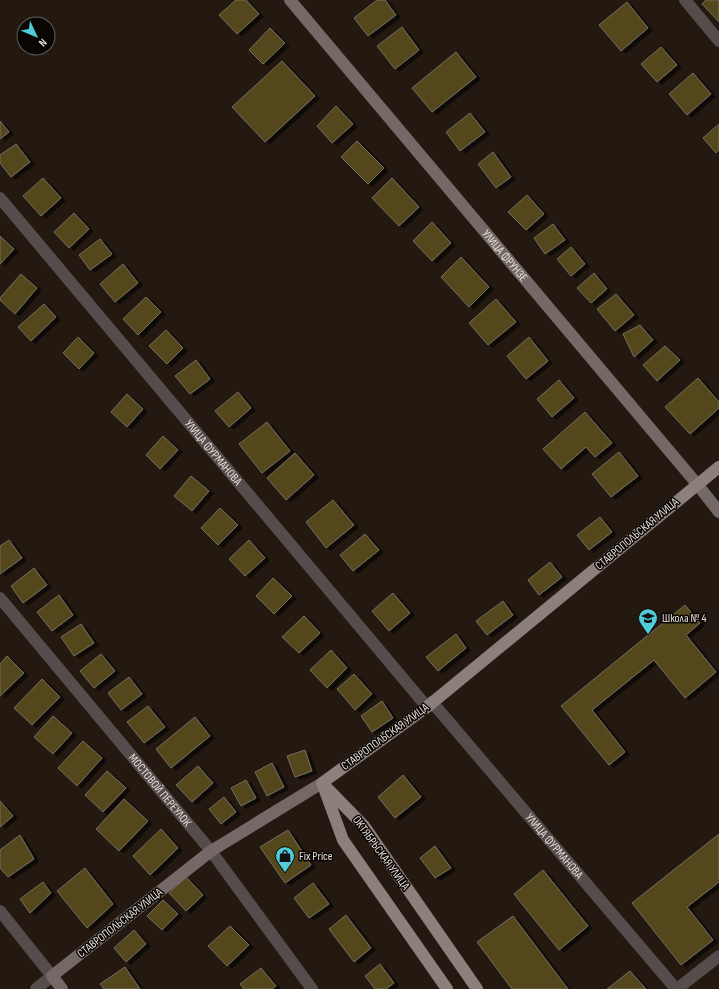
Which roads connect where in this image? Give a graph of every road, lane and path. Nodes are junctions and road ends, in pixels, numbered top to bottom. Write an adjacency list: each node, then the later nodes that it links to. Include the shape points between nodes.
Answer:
1 (290, 0): 6 (street, УЛИЦА ФРУНЗЕ)
2 (685, 0): 3 (street)
3 (719, 41)
4 (0, 198): 9 (street, УЛИЦА ФУРМАНОВА)
5 (719, 467): 6 (main road, СТАВРОПОЛЬСКАЯ УЛИЦА)
6 (697, 484): 7 (street, УЛИЦА ФРУНЗЕ); 9 (main road, СТАВРОПОЛЬСКАЯ УЛИЦА)
7 (719, 512)
8 (0, 598): 11 (street, МОСТОВОЙ ПЕРЕУЛОК)
9 (430, 705): 10 (main road, СТАВРОПОЛЬСКАЯ УЛИЦА); 20 (street, УЛИЦА ФУРМАНОВА)
10 (322, 783): 11 (street, СТАВРОПОЛЬСКАЯ УЛИЦА); 18 (main road, ОКТЯБРЬСКАЯ УЛИЦА, via 343,840); 19 (main road, ОКТЯБРЬСКАЯ УЛИЦА, via 364,826)
11 (211, 851): 14 (street, СТАВРОПОЛЬСКАЯ УЛИЦА); 17 (street, МОСТОВОЙ ПЕРЕУЛОК)
12 (0, 911): 14 (street)
13 (719, 956): 20 (street)
14 (52, 976): 15 (street, СТАВРОПОЛЬСКАЯ УЛИЦА); 16 (street)
15 (36, 989)
16 (62, 989)
17 (312, 989)
18 (447, 989)
19 (476, 989)
20 (677, 989)

